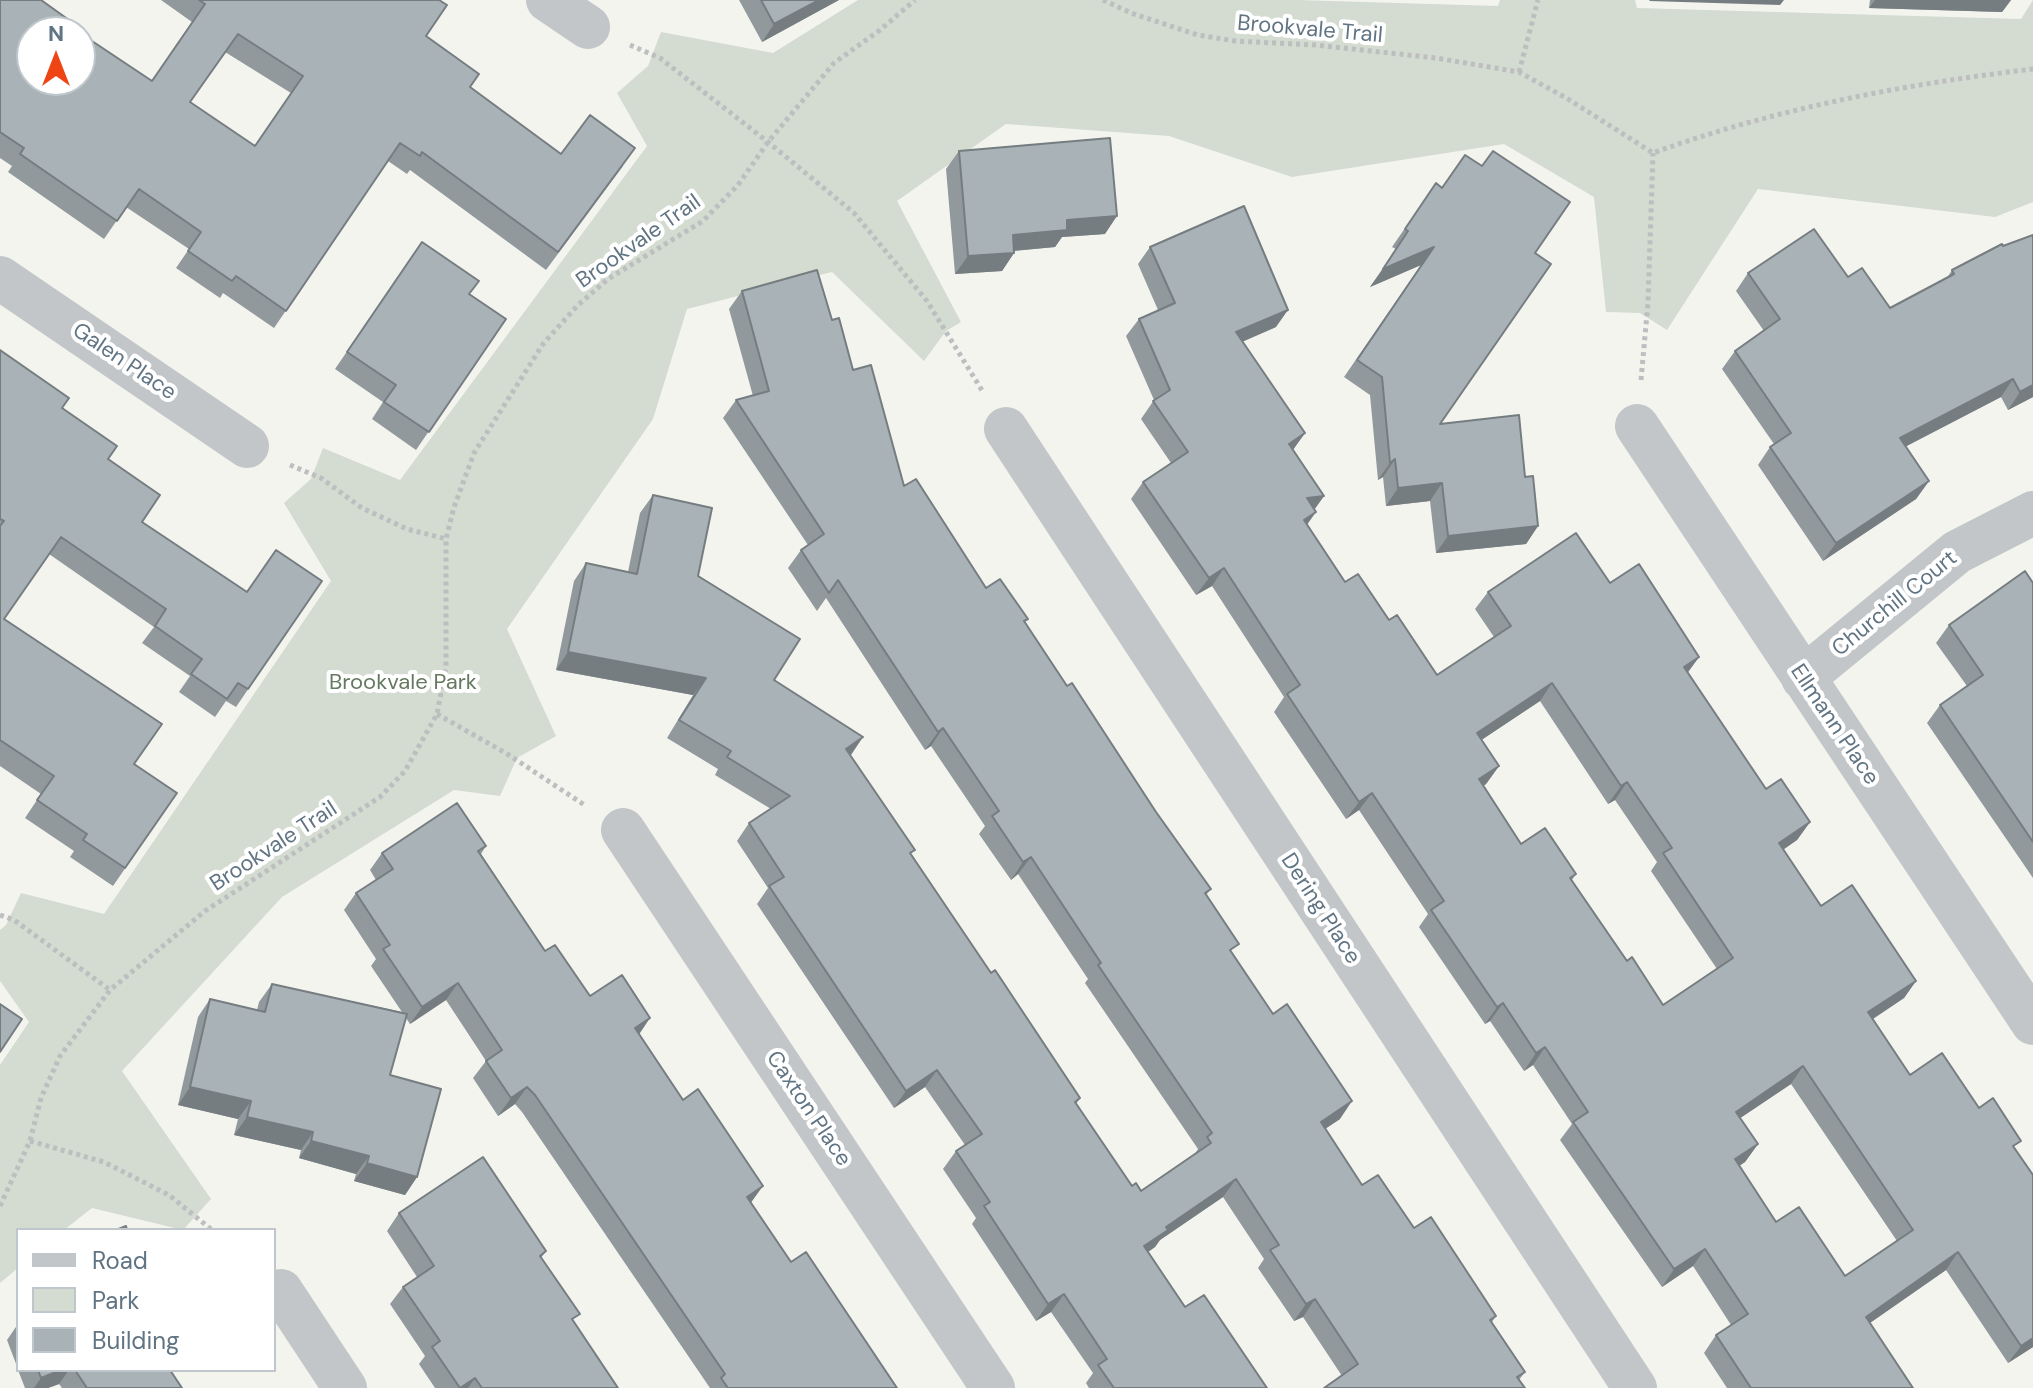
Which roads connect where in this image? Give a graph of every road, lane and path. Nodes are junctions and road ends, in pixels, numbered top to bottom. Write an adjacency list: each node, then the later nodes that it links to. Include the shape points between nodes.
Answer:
1 (548, 0): 5 (street)
2 (915, 0): 8 (path, Brookvale Trail, via 834,63)
3 (1103, 0): 7 (path, Brookvale Trail, via 1198,35 1436,58)
4 (1538, 0): 7 (path)
5 (588, 27): 8 (path, via 660,58)
6 (2033, 69): 9 (path, via 1975,75 1788,112)
7 (1519, 72): 9 (path, Brookvale Trail)
8 (768, 142): 12 (path, via 854,213 927,301); 15 (path, Brookvale Trail, via 738,185 703,221 608,279 543,344 474,453)
9 (1653, 153): 11 (path)
10 (0, 278): 13 (street, Galen Place)
11 (1637, 426): 16 (street, Ellmann Place)
12 (1006, 429): 28 (street, Dering Place)
13 (247, 446): 15 (path, via 321,478 373,514)
14 (2033, 513): 16 (street, Churchill Court, via 1957,552)
15 (446, 539): 17 (path, Brookvale Trail, via 446,667)
16 (1803, 678): 21 (street, Ellmann Place)
17 (437, 714): 18 (path); 20 (path, Brookvale Trail, via 405,771 380,797 205,911)
18 (623, 830): 27 (street, Caxton Place)
19 (0, 915): 20 (path)
20 (110, 990): 22 (path, Brookvale Trail, via 60,1056)
21 (2033, 1023)
22 (30, 1141): 23 (path, Brookvale Trail); 24 (path, via 104,1162 169,1195)
23 (0, 1206)
24 (210, 1228)
25 (281, 1291): 26 (street)
26 (345, 1388)
27 (993, 1388)
28 (1635, 1388)

